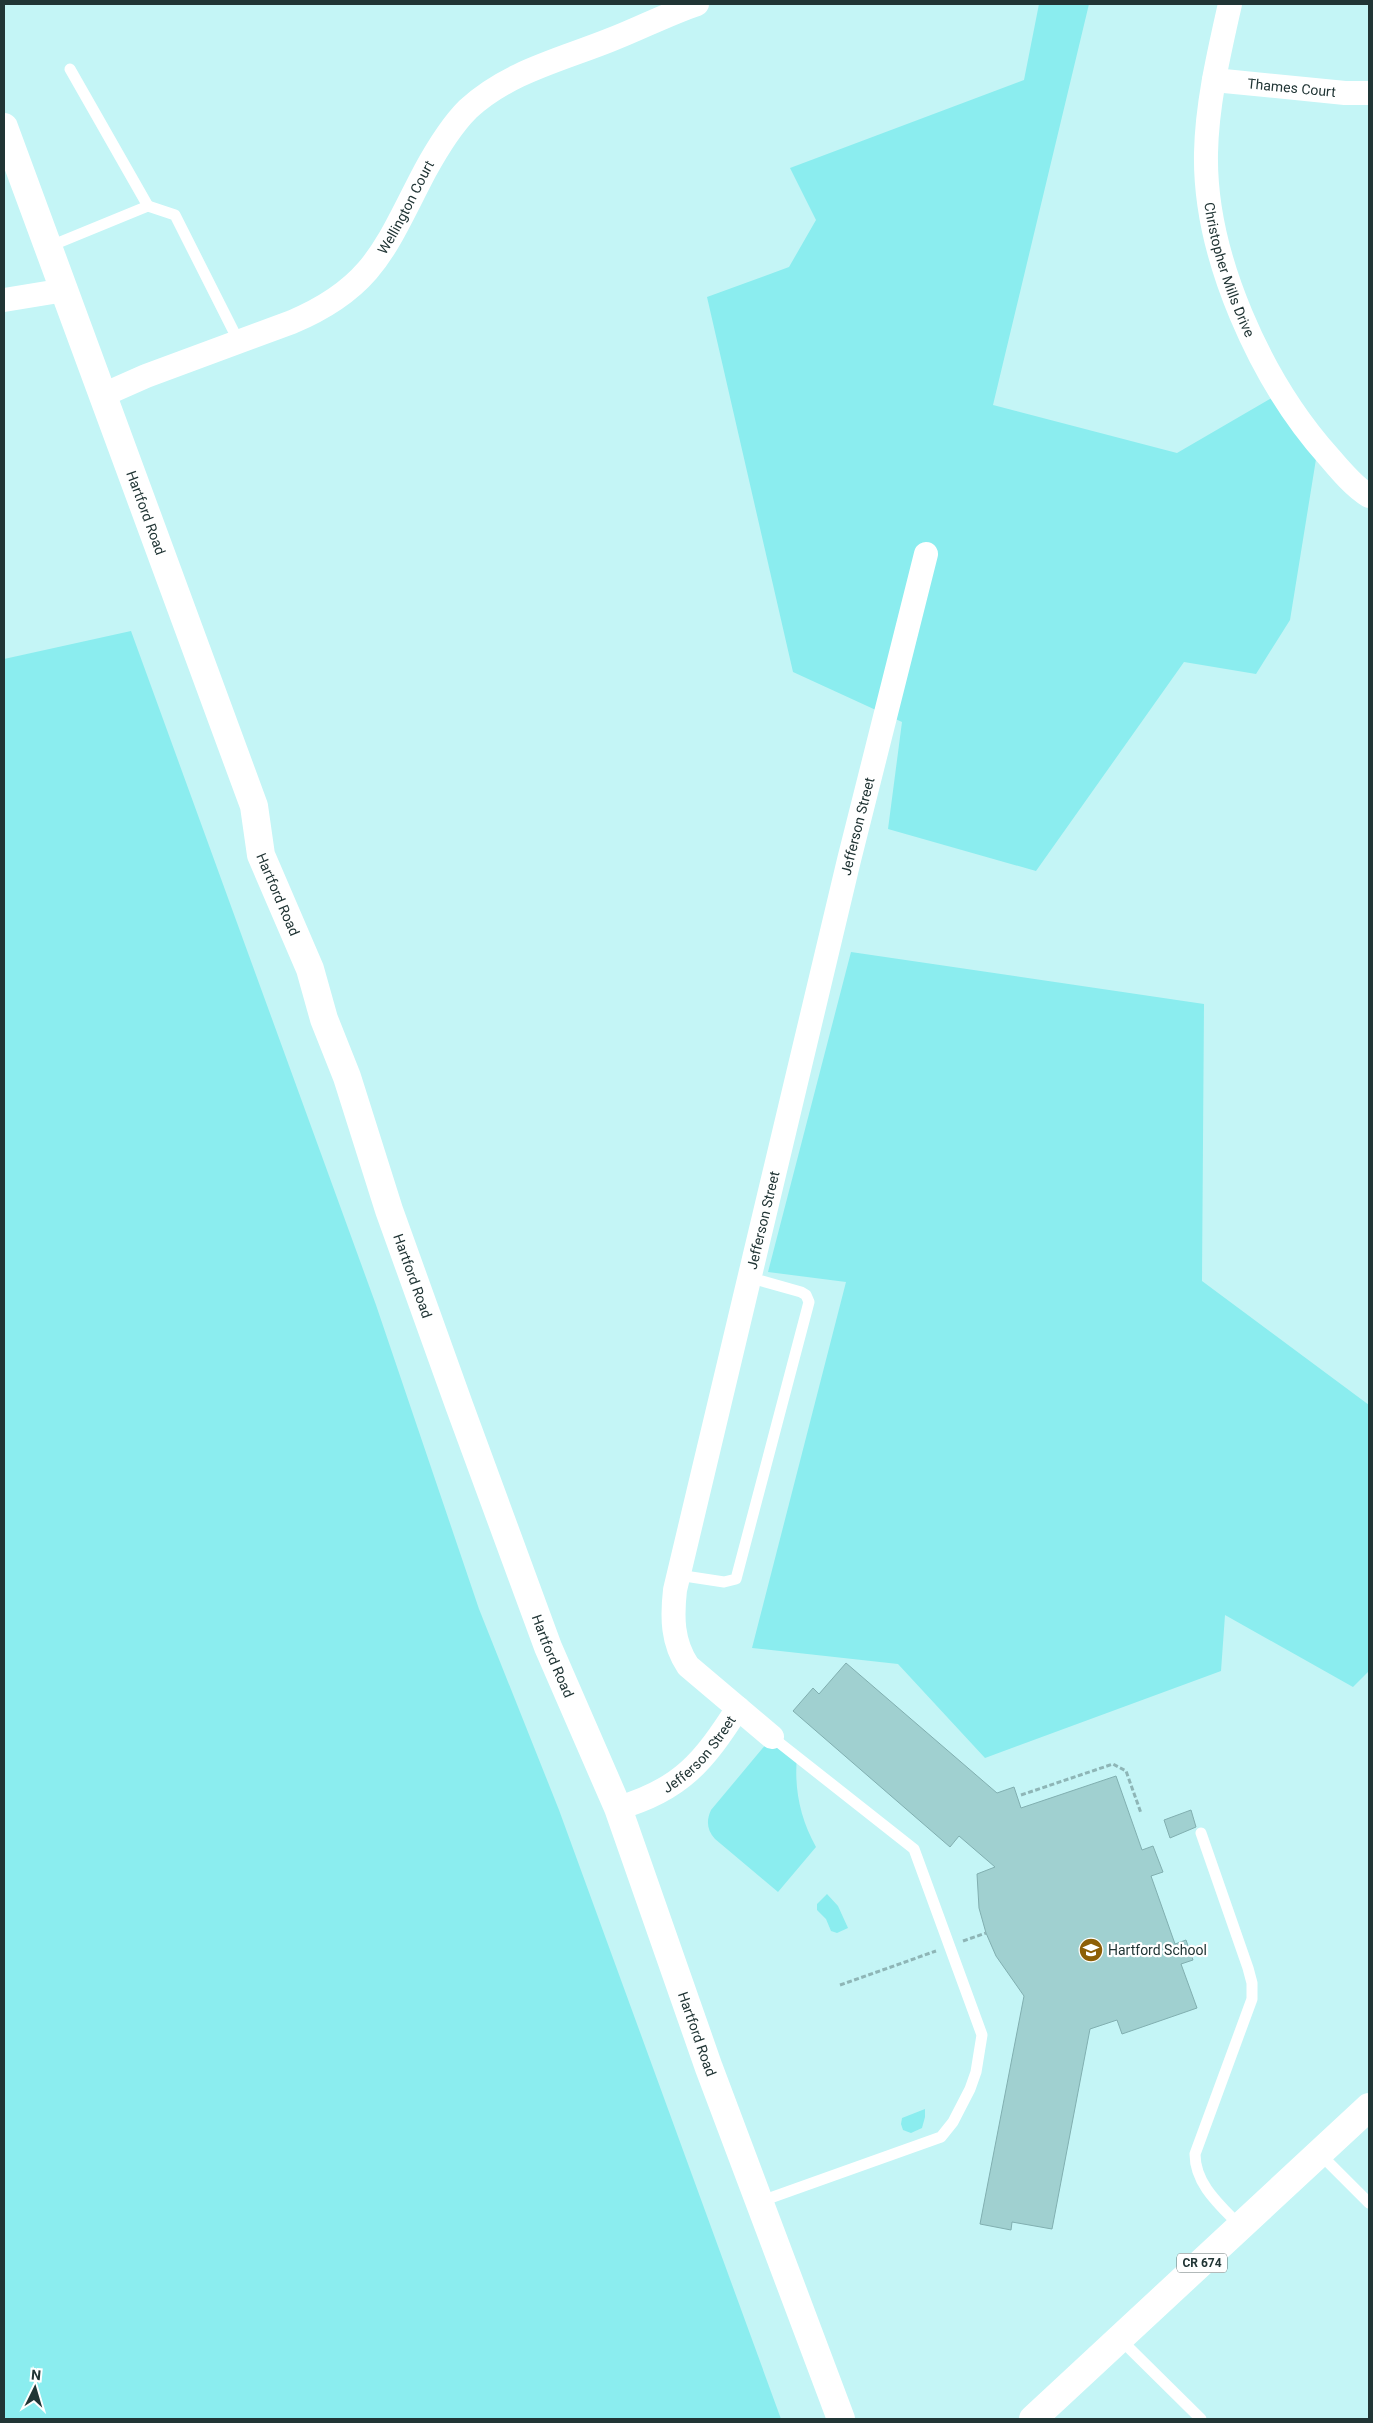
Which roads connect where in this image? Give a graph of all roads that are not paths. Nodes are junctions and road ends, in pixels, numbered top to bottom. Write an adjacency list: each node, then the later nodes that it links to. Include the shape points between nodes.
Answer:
1 (697, 4): 11 (street, Wellington Court, via 608,42 539,66 490,92 449,131 394,232 365,276 348,292 310,315)
2 (1230, 4): 4 (street, Christopher Mills Drive)
3 (70, 69): 7 (lane)
4 (1214, 80): 5 (street, Thames Court); 13 (street, Christopher Mills Drive, via 1207,133 1207,174 1215,235 1226,276 1277,387 1298,419 1336,465)
5 (1369, 93)
6 (4, 127): 8 (street, Hartford Road)
7 (148, 206): 8 (lane); 11 (lane, via 175,215)
8 (48, 246): 9 (street, Hartford Road)
9 (65, 290): 10 (street); 12 (street, Hartford Road)
10 (4, 300)
11 (239, 342): 12 (street, Wellington Court)
12 (103, 395): 19 (street, Hartford Road, via 254,806 261,856 310,969 389,1210 456,1396 548,1647)
13 (1369, 496)
14 (926, 554): 15 (street, Jefferson Street, via 847,870)
15 (751, 1278): 16 (street, Jefferson Street); 16 (lane, via 801,1292 809,1302 736,1579 724,1582)
16 (678, 1576): 17 (street, Jefferson Street, via 673,1610 680,1654 688,1666)
17 (738, 1708): 18 (street); 19 (street, Jefferson Street, via 714,1746 687,1774 654,1795)
18 (772, 1737): 23 (lane, via 914,1849 982,2035 976,2072 962,2106 941,2136)
19 (618, 1808): 23 (street, Hartford Road)
20 (1201, 1833): 25 (lane, via 1248,1968 1252,1999 1195,2154 1195,2166 1204,2186)
21 (1369, 2106): 22 (street, CR 674)
22 (1319, 2153): 24 (lane); 25 (street, CR 674)
23 (759, 2202): 28 (street, Hartford Road)
24 (1369, 2203)
25 (1241, 2227): 26 (street, CR 674)
26 (1120, 2339): 27 (street, CR 674); 29 (lane)
27 (1036, 2413)
28 (841, 2419)
29 (1201, 2419)

